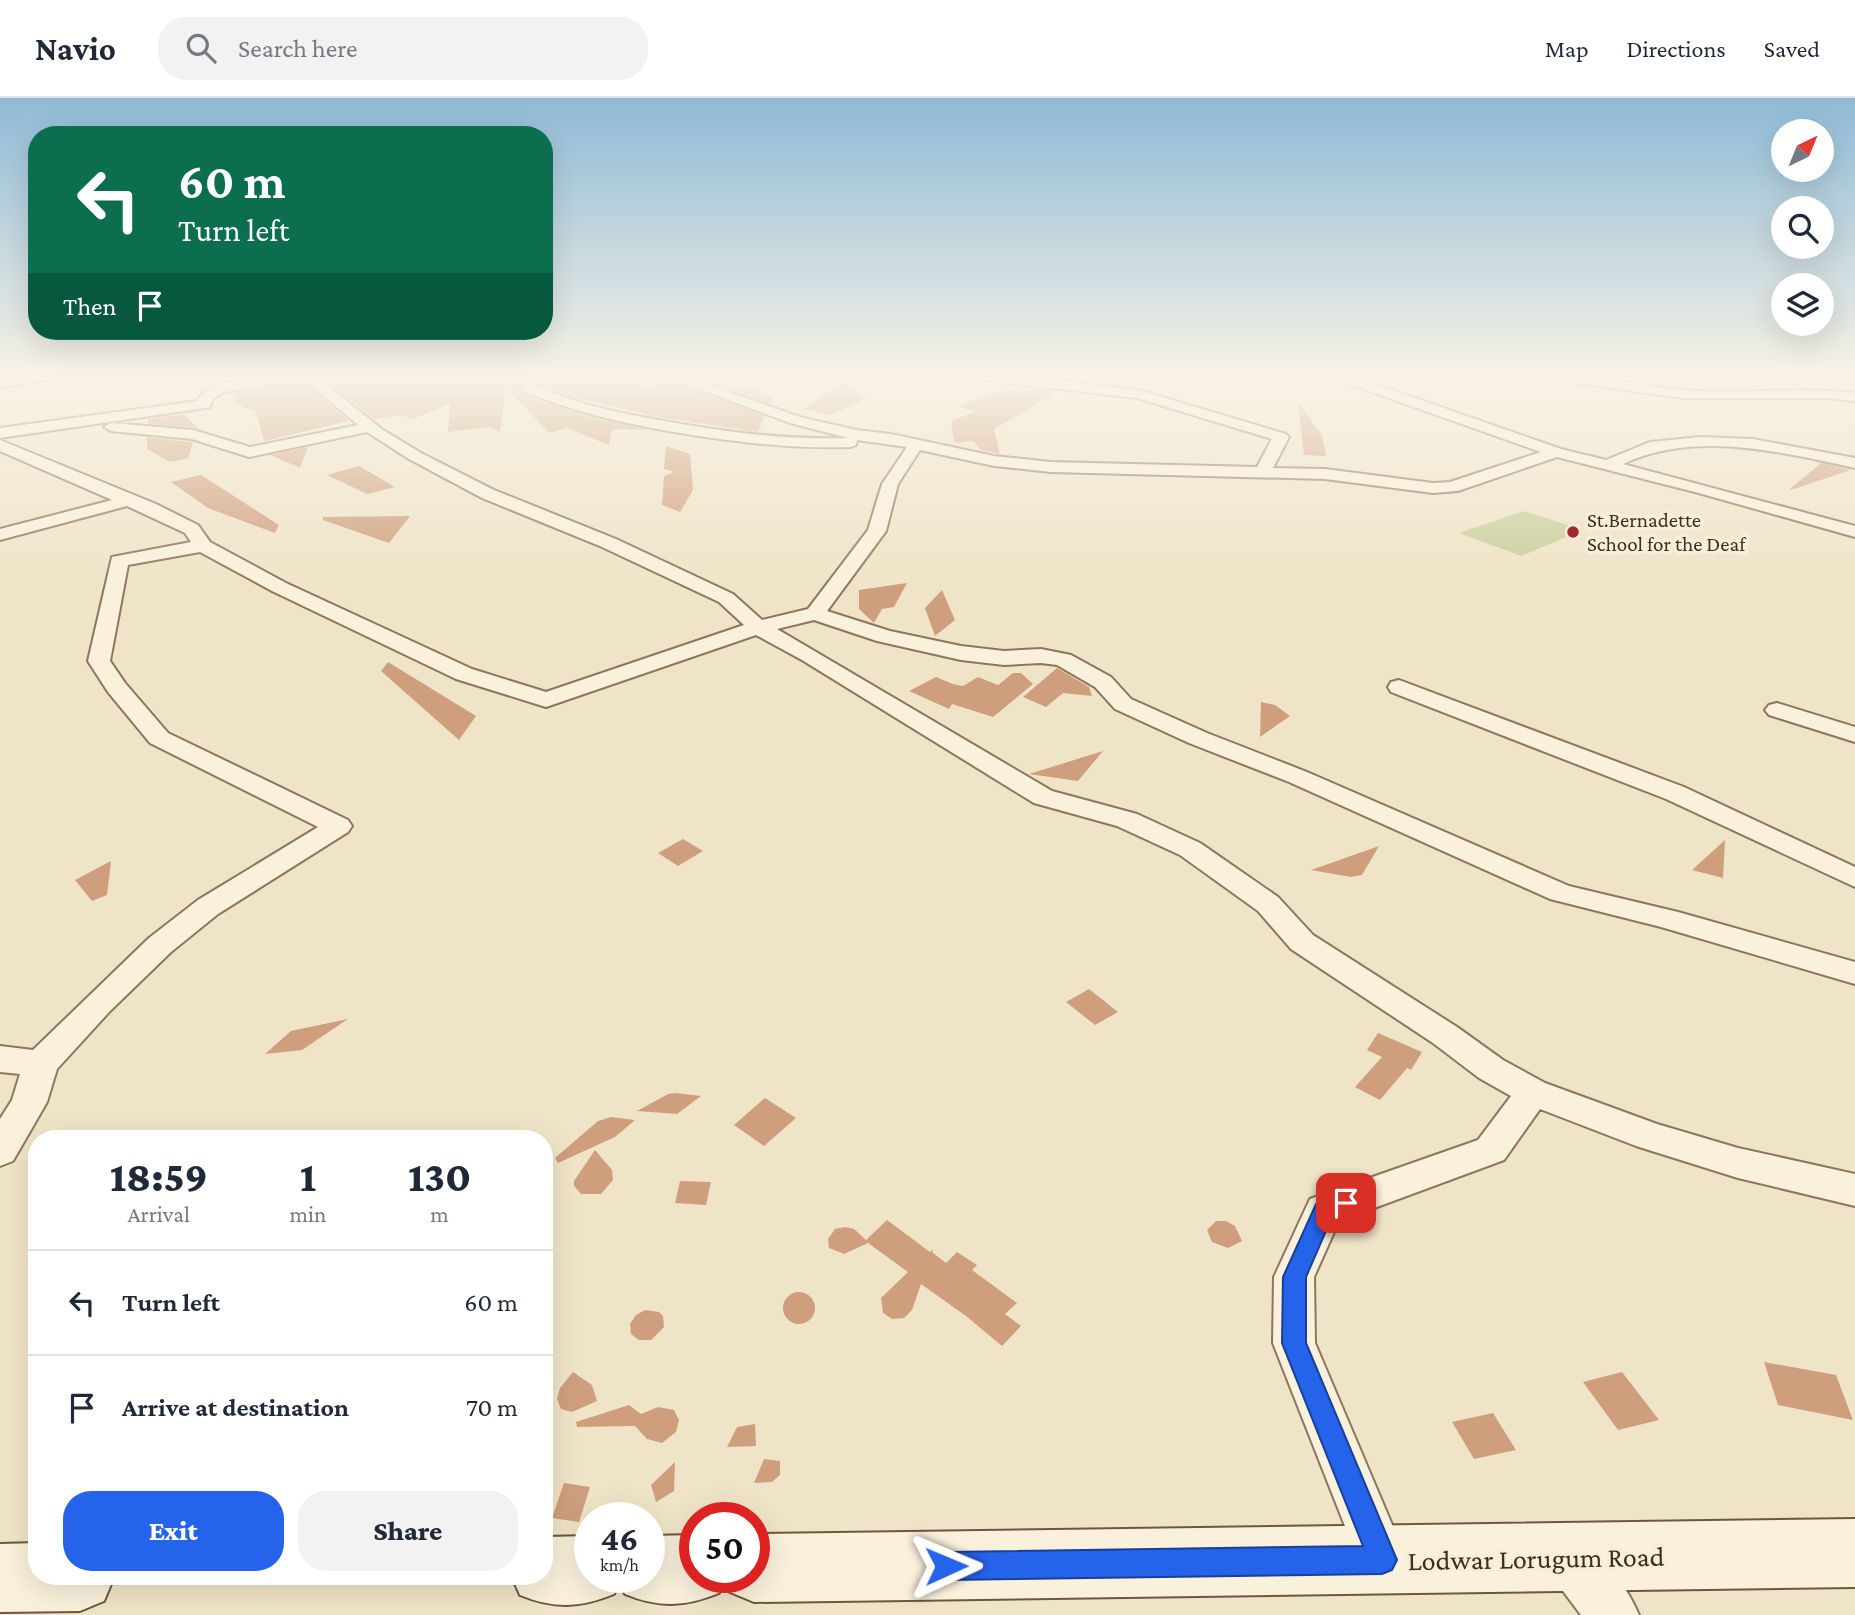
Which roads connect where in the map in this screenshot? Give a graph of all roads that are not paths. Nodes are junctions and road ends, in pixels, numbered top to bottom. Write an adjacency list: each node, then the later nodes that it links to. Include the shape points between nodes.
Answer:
1 (915, 446): 19 (street, via 890,484 877,531)
2 (4, 447): 15 (street)
3 (233, 447): 4 (street, via 250,452)
4 (274, 447)
5 (401, 447): 20 (street, via 488,494 609,543 726,598)
6 (919, 447): 14 (street, via 1051,467)
7 (1276, 447): 14 (street)
8 (1541, 447): 11 (street)
9 (1661, 447): 12 (street)
10 (1760, 447): 13 (street)
11 (1556, 452): 12 (street); 14 (street, via 1433,488 1325,474)
12 (1610, 464): 16 (street)
13 (1855, 464)
14 (1263, 472)
15 (128, 501): 17 (street); 18 (street, via 192,530)
16 (1855, 532)
17 (0, 535)
18 (203, 546): 20 (street, via 464,674 547,700); 27 (street, via 119,561 99,661 159,738 338,826 188,922 109,993)
19 (816, 614): 20 (street); 25 (street, via 961,653 1063,660 1103,682 1124,704 1560,893)
20 (758, 627): 28 (street, via 1043,797 1127,820 1190,849 1268,904 1302,942)
21 (1399, 687): 24 (street, via 1675,793)
22 (1777, 710): 23 (street)
23 (1855, 735)
24 (1855, 878)
25 (1855, 973)
26 (0, 1059): 27 (street)
27 (41, 1064): 29 (street, via 29,1102)
28 (1532, 1092): 30 (street, via 1726,1160); 33 (street, via 1491,1150 1324,1210 1294,1277 1294,1343)
29 (0, 1152)
30 (1855, 1191)
31 (1855, 1553): 32 (main road, Lodwar Lorugum Road)
32 (1567, 1558): 33 (main road, Lodwar Lorugum Road); 39 (street)
33 (1382, 1560): 34 (main road, Lodwar Lorugum Road)
34 (770, 1568)
35 (574, 1570): 36 (main road)
36 (553, 1571)
37 (0, 1578): 38 (main road)
38 (28, 1578)
39 (1613, 1615)

